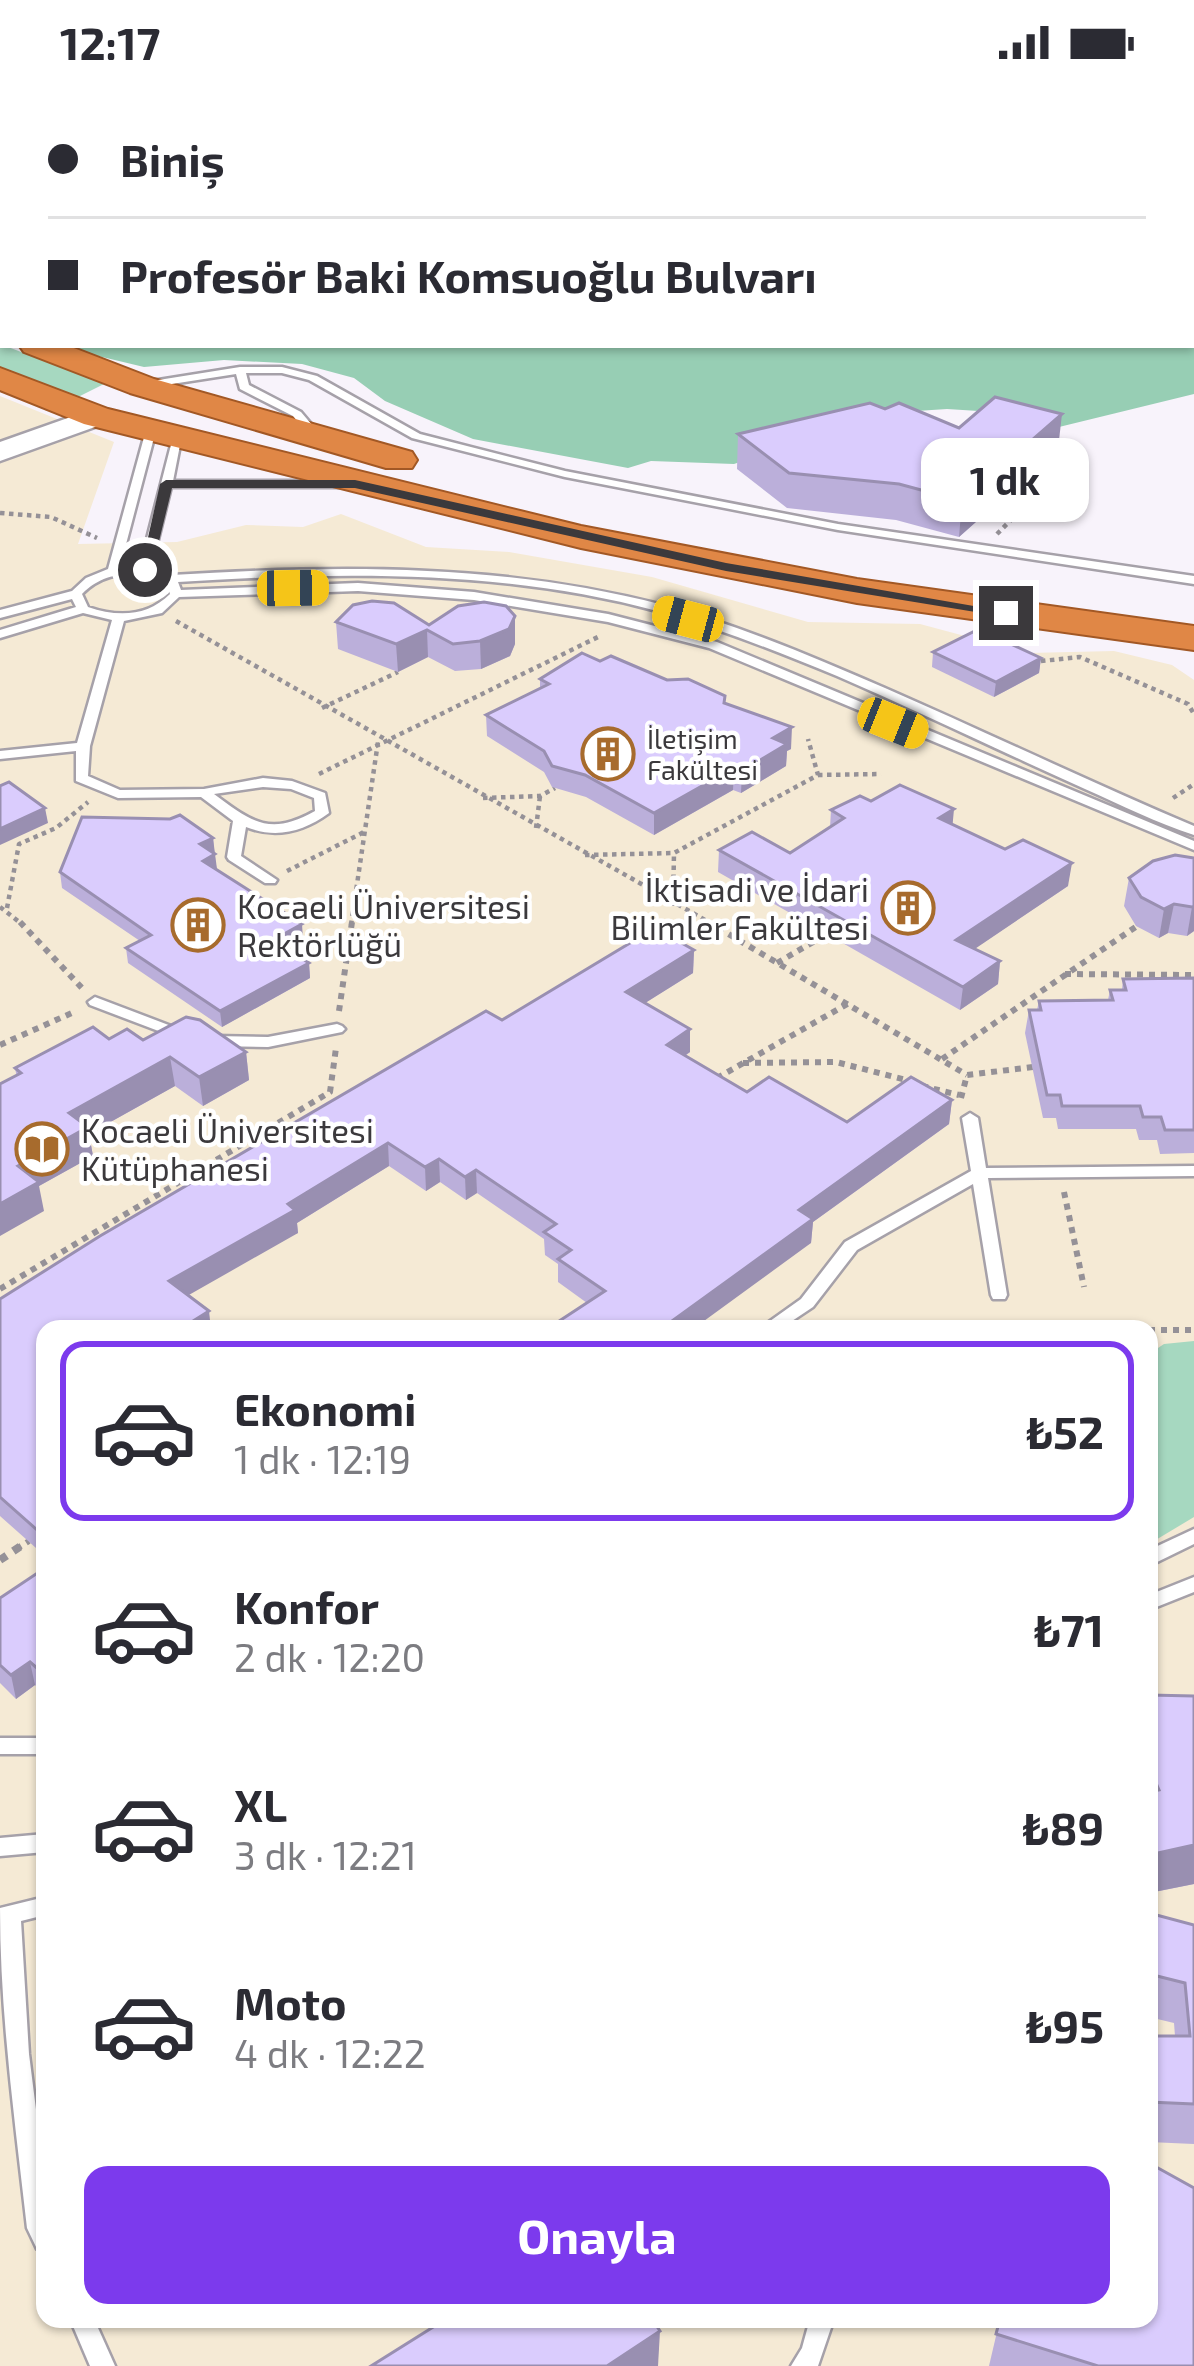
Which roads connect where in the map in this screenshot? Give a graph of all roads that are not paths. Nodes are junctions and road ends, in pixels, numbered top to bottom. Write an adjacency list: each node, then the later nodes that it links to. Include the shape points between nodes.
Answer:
1 (44, 348): 4 (highway)
2 (240, 370): 4 (lane); 8 (lane, via 244,387 297,414); 14 (lane, via 298,373 416,436 510,461 712,504)
3 (0, 377): 6 (highway)
4 (142, 386): 5 (highway); 6 (highway, via 107,395)
5 (195, 400): 7 (highway); 8 (highway)
6 (89, 414): 7 (highway); 9 (main road)
7 (165, 434): 10 (lane); 11 (highway); 13 (lane)
8 (314, 434): 20 (highway, via 688,539)
9 (0, 452)
10 (166, 484): 11 (lane); 12 (lane)
11 (355, 484): 22 (highway, via 769,576)
12 (145, 570): 13 (lane); 15 (lane)
13 (113, 571): 16 (lane)
14 (1194, 580)
15 (174, 587): 19 (lane, via 158,610); 27 (lane, via 354,571 482,578 614,599 726,628); 28 (lane, via 474,596 624,622 713,645)
16 (76, 593): 17 (lane); 18 (lane)
17 (83, 609): 19 (lane); 21 (lane)
18 (0, 614)
19 (119, 618): 23 (lane)
20 (1194, 619)
21 (0, 634)
22 (1194, 638)
23 (83, 746): 24 (lane); 25 (lane, via 81,778 118,794)
24 (0, 755)
25 (204, 793): 26 (lane); 26 (lane, via 240,783 300,784 320,796 322,813 295,828 265,830)
26 (240, 820): 29 (lane, via 234,857)
27 (1194, 831)
28 (1194, 846)
29 (270, 880)
30 (95, 1002): 31 (lane, via 162,1030 229,1044)
31 (337, 1029)
32 (970, 1118): 34 (lane)
33 (1194, 1171): 34 (lane)
34 (980, 1173): 35 (lane); 36 (lane, via 851,1246 807,1303)
35 (999, 1295)
36 (782, 1320)
37 (1194, 1536): 38 (lane)
38 (1158, 1554)
39 (1194, 1585): 40 (lane)
40 (1158, 1599)
41 (0, 1746): 42 (lane)
42 (36, 1746)
43 (36, 1844): 44 (lane)
44 (0, 1847)
45 (36, 1908): 46 (lane)
46 (5, 1917): 47 (lane)
47 (36, 2203)
48 (85, 2328): 50 (lane)
49 (819, 2328): 51 (lane)
50 (98, 2362)
51 (803, 2366)

